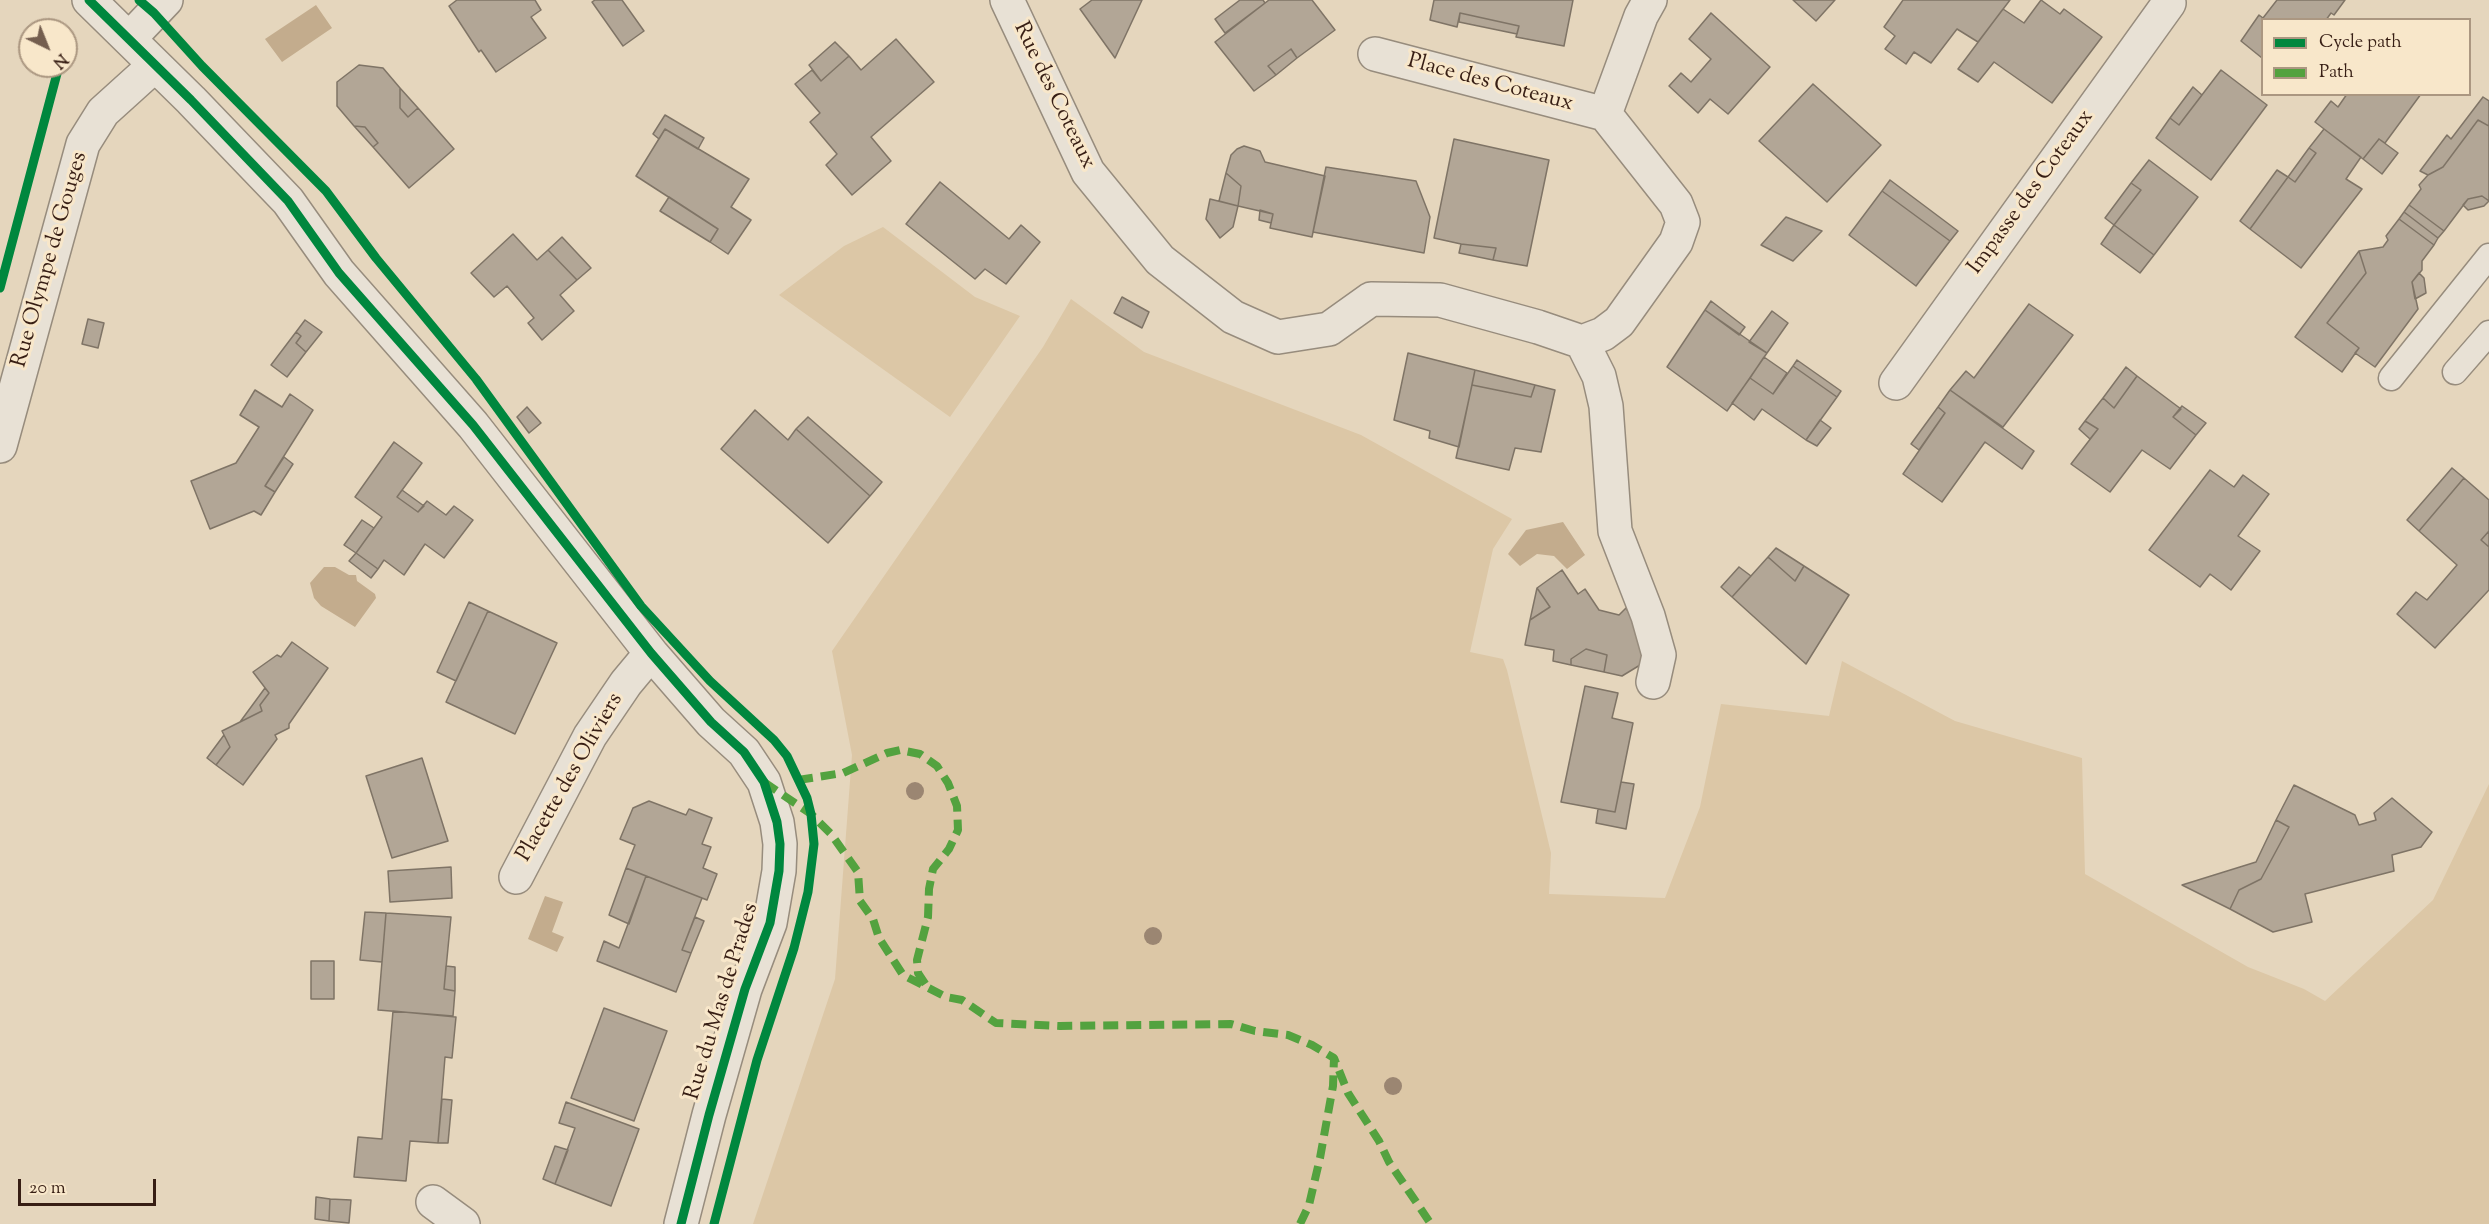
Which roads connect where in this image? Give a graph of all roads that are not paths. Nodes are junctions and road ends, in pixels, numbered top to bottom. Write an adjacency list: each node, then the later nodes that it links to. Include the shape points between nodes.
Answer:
1 (89, 0): 6 (street, Rue du Mas de Prades)
2 (166, 0): 6 (street)
3 (1007, 0): 12 (street, Rue des Coteaux, via 1088,172 1160,260 1233,317 1278,337 1329,329 1371,299 1440,300)
4 (1650, 0): 9 (street)
5 (2168, 1): 15 (street, Impasse des Coteaux)
6 (129, 39): 8 (street, Rue du Mas de Prades)
7 (1375, 54): 9 (street, Place des Coteaux)
8 (155, 65): 16 (street, Rue Olympe de Gouges, via 102,112 83,144); 17 (street, Rue du Mas de Prades, via 288,201 339,273 473,425)
9 (1605, 114): 12 (street, via 1676,204 1683,222 1676,242 1619,322)
10 (2489, 256): 14 (lane)
11 (2489, 333): 13 (lane)
12 (1582, 342): 18 (street, via 1599,376 1606,406 1616,531 1659,655)
13 (2455, 372)
14 (2391, 378)
15 (1896, 383)
16 (0, 446)
17 (651, 653): 19 (street, Placette des Oliviers, via 590,736); 22 (street, Rue du Mas de Prades, via 711,722 744,752 764,782 780,844 770,924 742,1001)
18 (1653, 682)
19 (516, 877)
20 (433, 1202): 21 (street)
21 (463, 1224)
22 (681, 1224)

